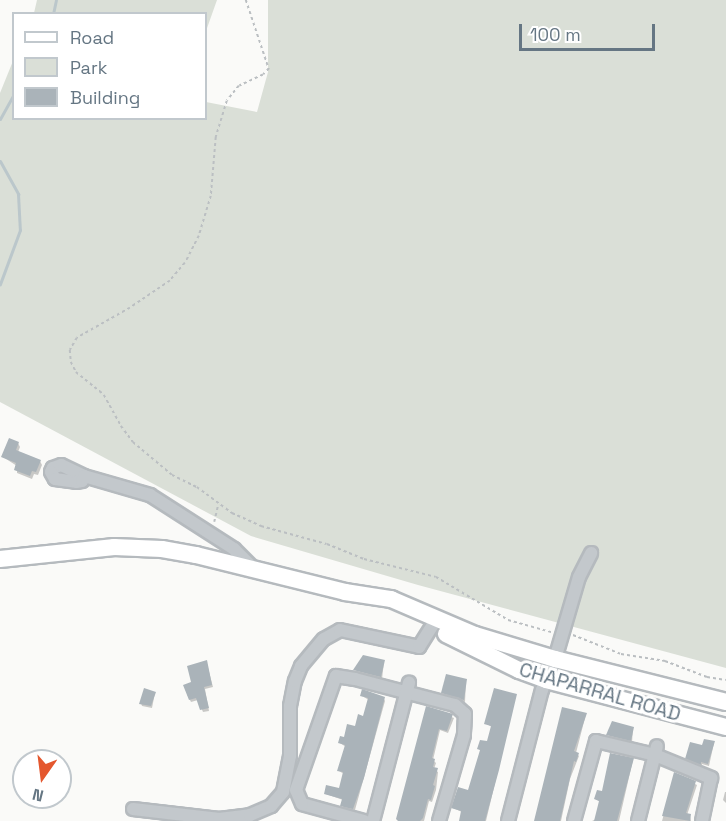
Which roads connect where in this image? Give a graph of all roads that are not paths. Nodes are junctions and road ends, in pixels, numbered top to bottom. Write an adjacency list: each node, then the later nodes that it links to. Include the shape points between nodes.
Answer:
1 (84, 476): 4 (street, via 150,495 214,535)
2 (591, 553): 6 (street, via 579,577)
3 (4, 558): 4 (main road, CHAPARRAL ROAD, via 98,548 145,548)
4 (254, 569): 5 (main road, CHAPARRAL ROAD, via 345,592 391,599)
5 (435, 622): 6 (main road, CHAPARRAL ROAD); 7 (main road, CHAPARRAL ROAD, via 519,670); 12 (street, via 419,647 340,630 324,639 301,666 295,681 284,792 271,806 250,815 219,819)
6 (555, 659): 7 (street); 9 (main road, CHAPARRAL ROAD)
7 (546, 680): 10 (main road, CHAPARRAL ROAD); 16 (street)
8 (407, 688): 13 (street, via 336,676 296,790 302,804); 14 (street); 15 (street, via 455,705 465,714 464,735)
9 (726, 702)
10 (726, 727)
11 (656, 750): 17 (street, via 596,741); 18 (street); 19 (street, via 711,778)
12 (133, 809)
13 (364, 821)
14 (373, 821)
15 (439, 821)
16 (508, 821)
17 (574, 821)
18 (638, 821)
19 (702, 821)

